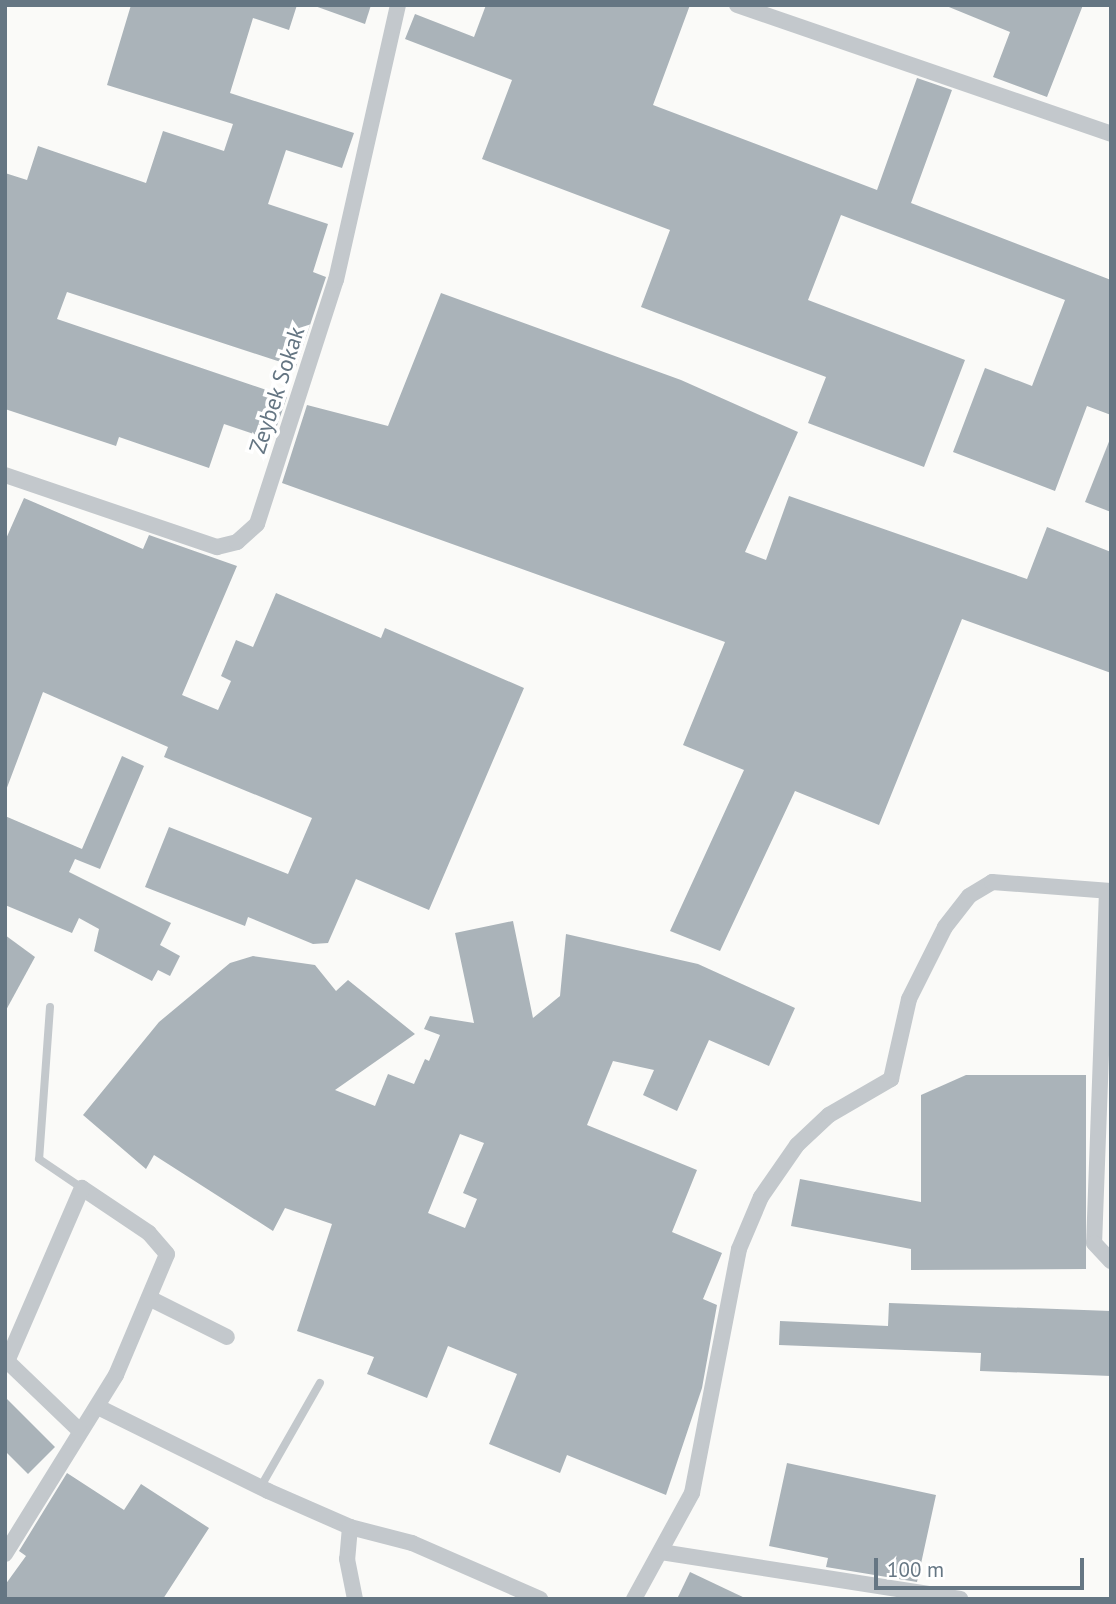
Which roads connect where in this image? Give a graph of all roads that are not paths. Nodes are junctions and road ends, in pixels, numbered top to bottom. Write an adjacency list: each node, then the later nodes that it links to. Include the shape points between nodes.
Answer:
1 (398, 5): 4 (street, Zeybek Sokak, via 354,216 257,524 236,542 217,547)
2 (737, 5): 3 (street)
3 (1111, 134)
4 (5, 475)
5 (1109, 891): 7 (street); 18 (street, via 992,882 969,897 939,937 909,999 891,1079 829,1115 797,1145 761,1197 740,1249 692,1493)
6 (50, 1007): 9 (lane, via 40,1159)
7 (1107, 1009): 8 (street)
8 (1106, 1139): 10 (street, via 1094,1243)
9 (82, 1188): 11 (street, via 149,1233 167,1254); 15 (street, via 6,1361)
10 (1111, 1261)
11 (149, 1298): 12 (street); 14 (street)
12 (227, 1337)
13 (320, 1383): 16 (lane)
14 (97, 1407): 15 (street); 16 (street)
15 (79, 1430): 19 (street)
16 (260, 1488): 17 (street)
17 (350, 1527): 20 (street, via 347,1559); 21 (street, via 412,1543)
18 (661, 1552): 22 (street); 23 (street)
19 (5, 1554)
20 (355, 1599)
21 (540, 1599)
22 (634, 1599)
23 (960, 1599)

